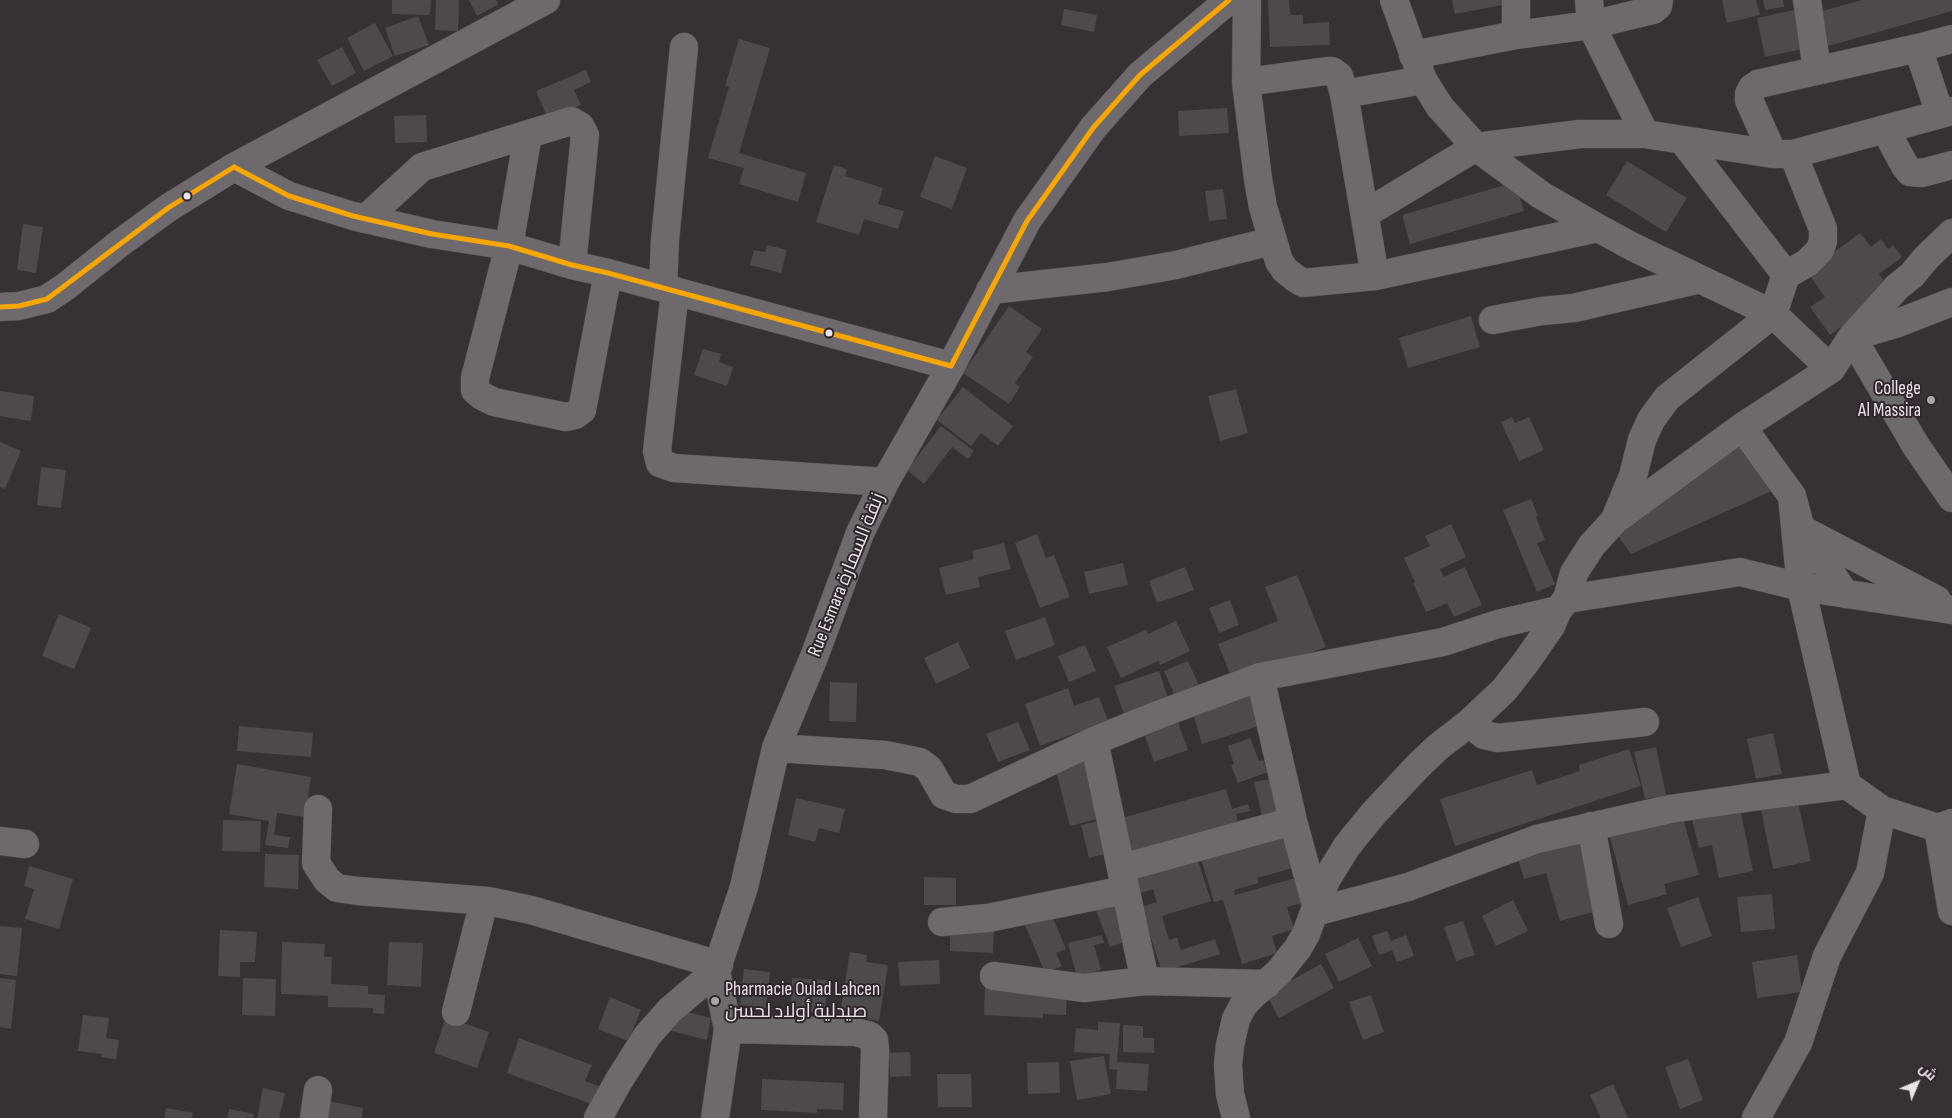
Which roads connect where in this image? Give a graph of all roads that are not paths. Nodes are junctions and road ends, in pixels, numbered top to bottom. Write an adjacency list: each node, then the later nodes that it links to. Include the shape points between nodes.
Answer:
1 (546, 0): 26 (street)
2 (1229, 0): 39 (street, Rue Esmara زنقة السمارة, via 1140,75 1093,128 1027,221)
3 (1247, 0): 16 (street)
4 (1394, 0): 13 (street)
5 (1516, 0): 9 (street)
6 (1807, 0): 14 (street)
7 (1656, 5): 8 (street)
8 (1590, 12): 9 (street); 21 (street)
9 (1516, 35): 13 (street)
10 (1952, 38): 12 (street)
11 (684, 47): 38 (street, via 665,240)
12 (1918, 48): 14 (street); 18 (street)
13 (1413, 55): 15 (street)
14 (1817, 70): 24 (street, via 1763,82 1752,88 1749,94 1751,107)
15 (1423, 80): 17 (street); 23 (street, via 1440,107)
16 (1246, 82): 17 (street, via 1332,71 1339,76); 31 (street, via 1258,179)
17 (1344, 94): 27 (street)
18 (1946, 113): 19 (street)
19 (1885, 128): 24 (street); 25 (street, via 1910,172 1922,173)
20 (528, 134): 28 (street, via 422,167); 32 (street); 33 (street, via 571,121 580,126 585,135)
21 (1645, 134): 22 (street); 23 (street, via 1580,134)
22 (1683, 141): 24 (street); 35 (street)
23 (1476, 147): 27 (street); 29 (street, via 1541,195)
24 (1783, 154): 35 (street, via 1823,229 1823,241 1815,256)
25 (1952, 165)
26 (234, 168): 28 (street, via 289,196); 41 (street, via 168,208 66,288 47,298 19,306)
27 (1365, 214): 36 (street)
28 (365, 219): 32 (street)
29 (1598, 228): 36 (street); 37 (street)
30 (1952, 233): 44 (street)
31 (1272, 241): 36 (street, via 1281,265 1303,283); 39 (street, via 1176,266)
32 (509, 246): 33 (street); 34 (street, via 475,378 475,390 494,402 566,417 582,410)
33 (572, 265): 34 (street)
34 (608, 273): 38 (street)
35 (1786, 275): 42 (street)
36 (1375, 276)
37 (1700, 279): 42 (street); 43 (street, via 1574,308)
38 (669, 289): 45 (street); 48 (street, via 658,451 660,463 674,468)
39 (990, 290): 45 (street, Rue Esmara زنقة السمارة)
40 (1952, 302): 44 (street)
41 (0, 307)
42 (1773, 314): 46 (street); 51 (street, via 1666,398 1642,440 1633,476)
43 (1493, 320)
44 (1852, 336): 46 (street); 50 (street, via 1916,446)
45 (951, 366): 48 (street, Rue Esmara زنقة السمارة)
46 (1831, 369): 47 (street)
47 (1742, 427): 49 (street); 51 (street)
48 (884, 482): 61 (street, Rue Esmara زنقة السمارة, via 860,533)
49 (1792, 496): 52 (street); 53 (street)
50 (1952, 498)
51 (1615, 520): 55 (street, via 1592,544 1574,573)
52 (1801, 528): 54 (street); 56 (street)
53 (1801, 587): 54 (street); 55 (street, via 1740,572); 62 (street)
54 (1845, 594): 56 (street)
55 (1563, 605): 57 (street, via 1443,642); 59 (street, via 1504,690)
56 (1952, 609)
57 (1260, 677): 60 (street); 65 (street)
58 (1644, 722): 59 (street, via 1498,738 1484,735)
59 (1470, 723): 70 (street, via 1438,747 1373,814 1334,866)
60 (1094, 741): 61 (street, via 970,799 944,795 929,769 920,762 885,755); 68 (street)
61 (776, 748): 74 (street, Rue Esmara زنقة السمارة, via 744,887)
62 (1847, 785): 64 (street); 66 (street, via 1670,809)
63 (318, 809): 69 (street, via 316,863 327,880 337,888)
64 (1882, 810): 67 (street); 86 (street, via 1870,873 1827,956 1798,1043)
65 (1293, 821): 68 (street); 70 (street)
66 (1591, 826): 70 (street, via 1537,839 1408,887); 73 (street)
67 (1945, 826): 71 (street)
68 (1123, 879): 72 (street, via 988,918); 76 (street)
69 (484, 901): 74 (street, via 531,910); 78 (street)
70 (1315, 908): 77 (street, via 1298,948)
71 (1952, 911)
72 (942, 922)
73 (1609, 924)
74 (718, 968): 79 (street); 82 (street, via 670,1010 647,1036)
75 (994, 976): 76 (street, via 1084,988)
76 (1145, 981): 77 (street)
77 (1267, 984): 85 (street, via 1244,1004 1236,1019 1228,1065)
78 (456, 1012)
79 (728, 1029): 83 (street); 84 (street, via 856,1032 870,1036 875,1050)
80 (318, 1090): 81 (street)
81 (314, 1118)
82 (598, 1118)
83 (715, 1118)
84 (873, 1118)
85 (1236, 1118)
86 (1756, 1118)

